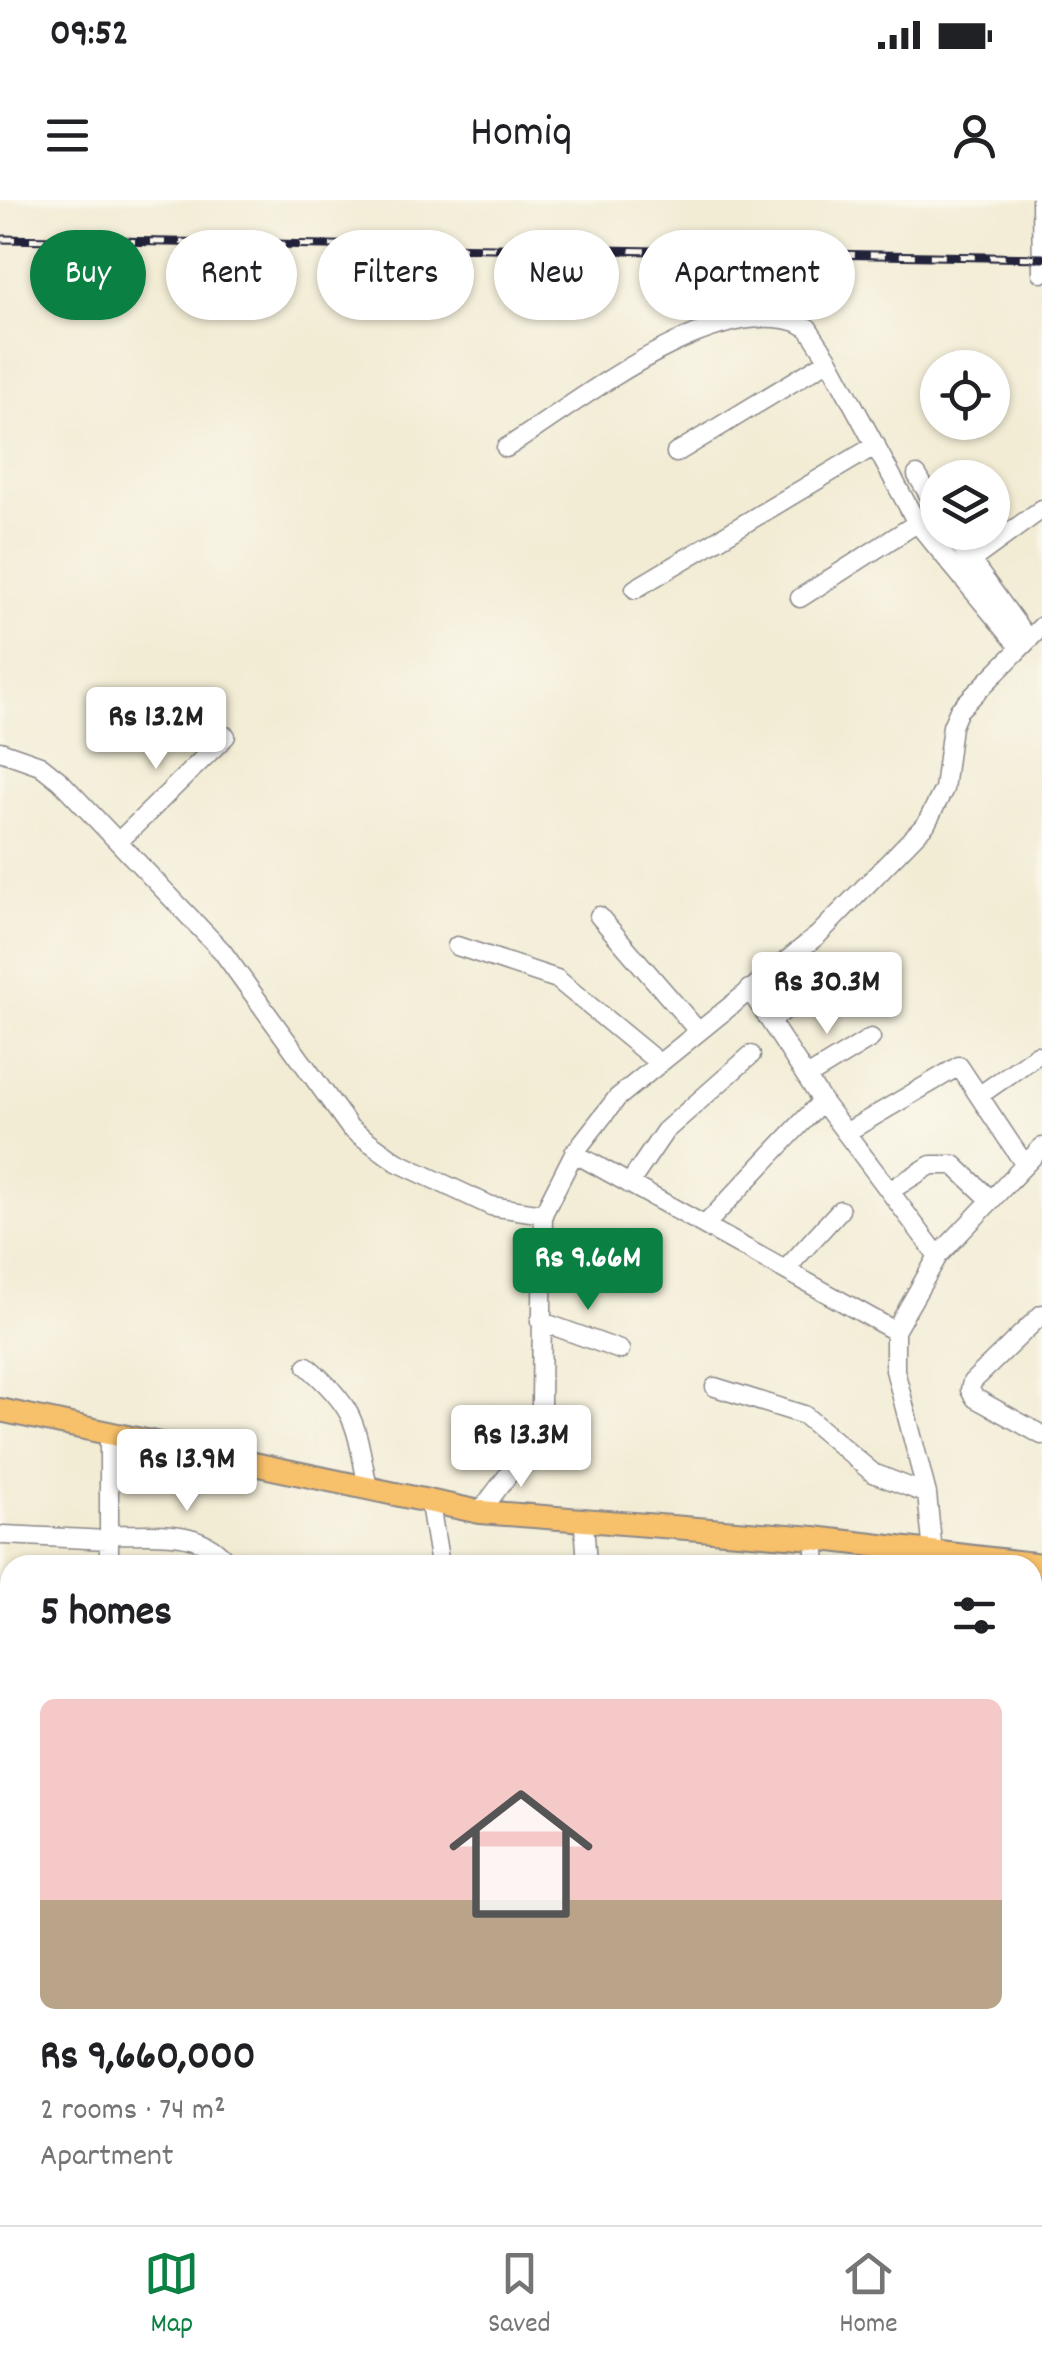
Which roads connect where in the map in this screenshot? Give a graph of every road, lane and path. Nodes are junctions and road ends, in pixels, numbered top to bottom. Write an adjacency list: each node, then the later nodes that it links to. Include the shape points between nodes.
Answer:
1 (1041, 200): 2 (street)
2 (1042, 273)
3 (829, 360): 4 (street); 5 (street, via 797,322 712,324); 6 (street)
4 (876, 445): 10 (street); 13 (street)
5 (506, 448)
6 (676, 453)
7 (918, 475): 8 (street)
8 (920, 478)
9 (1042, 509): 12 (street)
10 (917, 522): 14 (street); 15 (street)
11 (961, 550): 12 (street)
12 (969, 562): 15 (street)
13 (635, 589)
14 (800, 598)
15 (1029, 636): 22 (street, via 958,710 944,789 926,824 818,935)
16 (226, 736): 18 (street)
17 (0, 751): 18 (street, via 40,765)
18 (118, 842): 40 (street, via 222,950 350,1128 397,1162 492,1206)
19 (599, 916): 24 (street)
20 (456, 946): 28 (street, via 557,979)
21 (846, 965): 23 (street)
22 (750, 988): 23 (street); 24 (street)
23 (770, 1021): 29 (street)
24 (698, 1031): 28 (street)
25 (871, 1038): 29 (street)
26 (752, 1055): 36 (street, via 665,1130)
27 (1037, 1056): 30 (street)
28 (659, 1063): 34 (street, via 617,1098)
29 (807, 1077): 31 (street)
30 (980, 1094): 32 (street, via 954,1066); 35 (street)
31 (822, 1100): 32 (street); 41 (street)
32 (847, 1132): 37 (street)
33 (1042, 1147): 35 (street)
34 (574, 1153): 36 (street); 40 (street)
35 (1025, 1165): 38 (street)
36 (629, 1184): 41 (street)
37 (891, 1190): 38 (street, via 931,1165 954,1165); 42 (street)
38 (991, 1200): 42 (street)
39 (840, 1210): 43 (street)
40 (543, 1214): 45 (street)
41 (706, 1224): 43 (street)
42 (938, 1256): 46 (street)
43 (786, 1269): 46 (street)
44 (1042, 1314): 51 (street, via 970,1390)
45 (540, 1321): 47 (street); 56 (street, via 536,1438)
46 (896, 1331): 54 (street, via 895,1370)
47 (620, 1350)
48 (308, 1366): 53 (street, via 353,1415)
49 (715, 1387): 54 (street, via 804,1415 873,1473)
50 (0, 1410): 52 (main road)
51 (1041, 1432)
52 (109, 1435): 53 (main road); 59 (street)
53 (368, 1488): 55 (main road)
54 (927, 1494): 61 (street)
55 (430, 1504): 56 (main road); 64 (street)
56 (480, 1512): 57 (main road)
57 (584, 1522): 60 (main road); 65 (street)
58 (4, 1535): 59 (street)
59 (108, 1537): 62 (street); 63 (street, via 198,1538)
60 (814, 1538): 61 (main road); 66 (street)
61 (933, 1553): 67 (main road)
62 (108, 1555)
63 (222, 1555)
64 (438, 1555)
65 (586, 1555)
66 (815, 1555)
67 (951, 1555)

